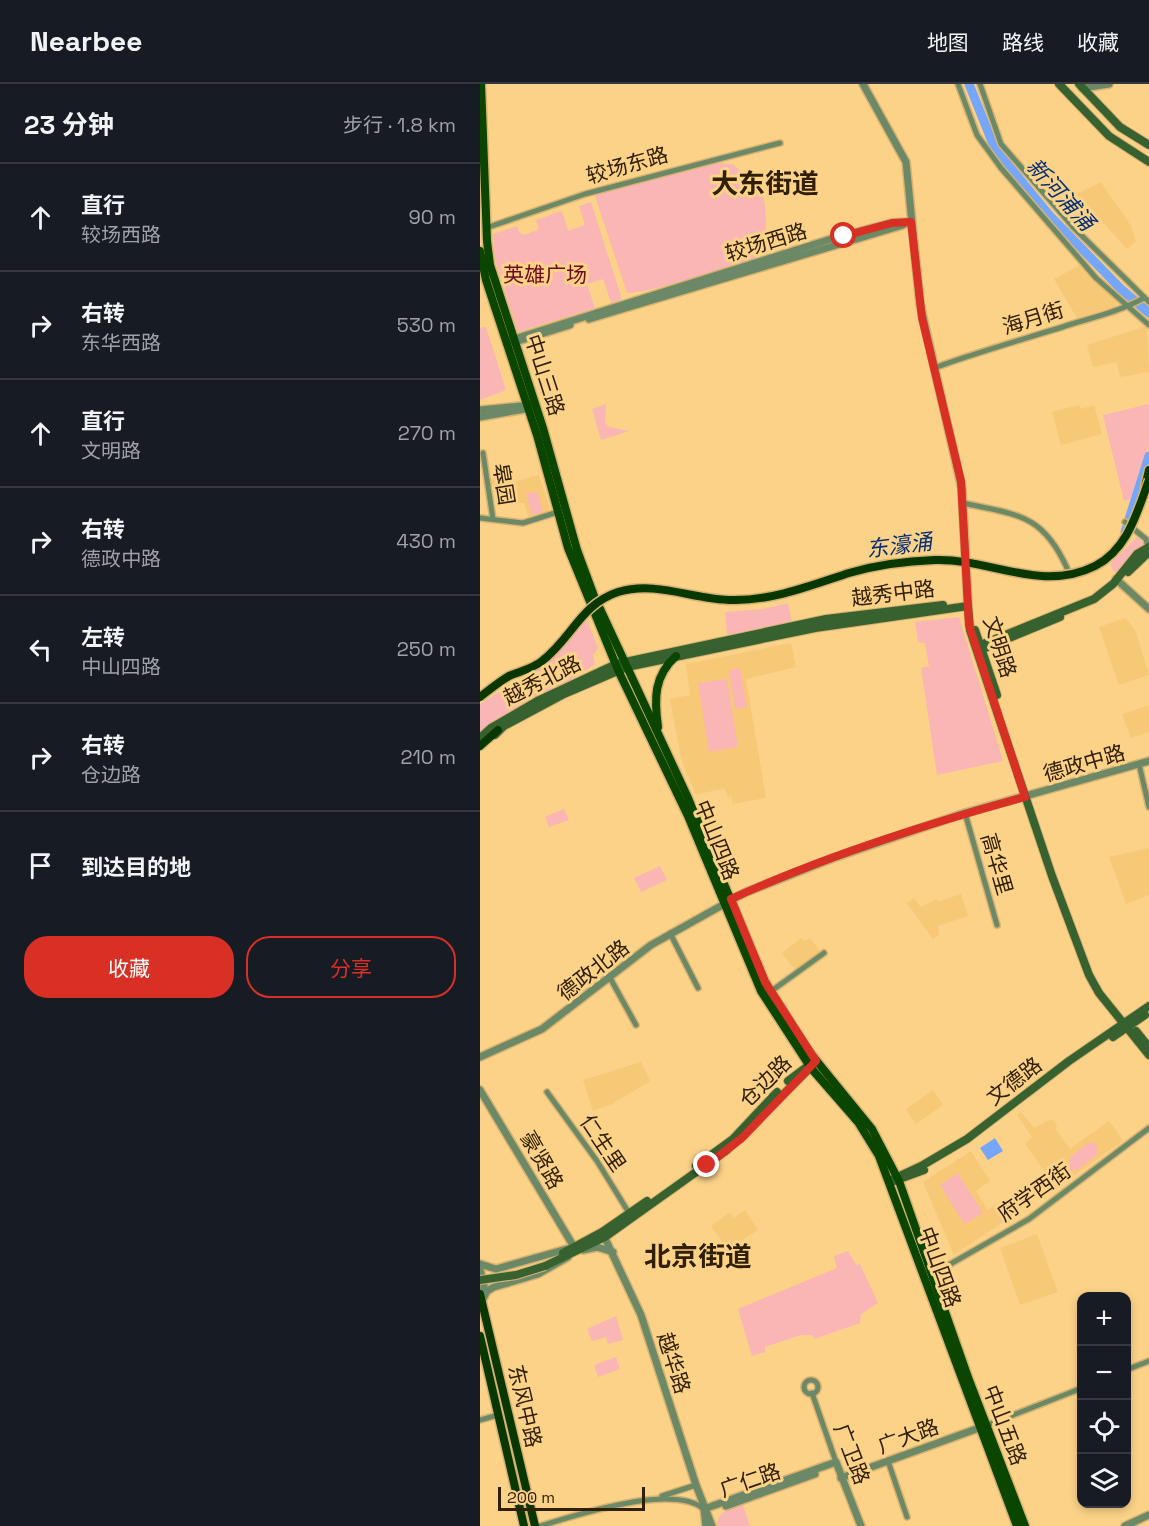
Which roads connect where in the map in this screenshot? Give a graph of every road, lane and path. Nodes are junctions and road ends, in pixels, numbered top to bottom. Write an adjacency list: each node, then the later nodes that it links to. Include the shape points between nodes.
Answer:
1 (481, 84): 15 (main road, 中山三路)
2 (863, 84): 14 (street, via 906,162)
3 (958, 84): 18 (street, via 977,135 1001,168 1071,250)
4 (980, 84): 17 (street, via 1001,144)
5 (1060, 84): 6 (street); 12 (main road, via 1102,130)
6 (1067, 84)
7 (1109, 84): 8 (street)
8 (1080, 86): 9 (main road, via 1120,128)
9 (1138, 139): 11 (main road); 12 (street, via 1132,142)
10 (780, 143): 15 (street, 较场东路, via 585,194)
11 (1149, 145)
12 (1132, 151): 13 (main road)
13 (1149, 162)
14 (911, 222): 20 (street, 较场西路); 21 (street, via 920,304)
15 (486, 228): 20 (main road, 中山三路, via 490,266)
16 (480, 251): 20 (main road, 中山三路)
17 (1145, 300): 18 (street, 海月街)
18 (1129, 306): 19 (street); 21 (street, 海月街)
19 (1149, 325)
20 (512, 341): 22 (main road, 中山三路)
21 (934, 368): 29 (street)
22 (531, 406): 23 (street); 24 (street); 30 (main road, 中山三路); 37 (main road, 中山三路)
23 (480, 410)
24 (480, 417)
25 (483, 453): 32 (street, 皋园)
26 (1149, 470): 28 (highway, bridge)
27 (1149, 479): 28 (highway, bridge); 44 (highway, bridge, via 1122,543 1109,557 1087,569 1030,576 968,562 934,560 861,570 752,600 707,599 655,588 625,590 592,606 542,661 510,676)
28 (1142, 498): 43 (highway, bridge, via 1118,548 1101,562 1077,572 1023,575 966,561 931,559 863,569 753,599 710,598 652,587 617,592 581,613 548,652 512,669)
29 (963, 503): 35 (street, via 1028,518 1052,540); 38 (street, bridge)
30 (558, 512): 32 (street, via 523,523); 37 (main road, 中山三路, via 568,548)
31 (480, 518): 32 (street)
32 (493, 519)
33 (1125, 522): 34 (street, bridge, via 1146,539)
34 (1148, 549): 36 (main road, via 1137,554)
35 (1068, 568)
36 (1118, 581): 39 (street); 40 (main road, via 1094,599)
37 (591, 598): 42 (main road, 中山三路, bridge)
38 (968, 606): 40 (main road, 文明路, via 969,625); 41 (main road, 越秀中路, via 828,625); 42 (main road, 越秀中路, via 943,605 834,618)
39 (1149, 609)
40 (980, 647): 51 (main road, 文明路)
41 (676, 656): 42 (main road, 越秀中路); 46 (main road, via 664,668 656,685)
42 (621, 666): 45 (main road, 越秀北路, via 556,692); 46 (main road, 中山四路); 54 (main road, 中山四路)
43 (480, 691)
44 (480, 698)
45 (497, 728): 47 (highway); 48 (main road, 越秀北路)
46 (659, 736): 54 (main road, 中山四路)
47 (480, 742)
48 (480, 751)
49 (1149, 761): 50 (street, 德政中路)
50 (1139, 764): 51 (street, 德政中路); 52 (street)
51 (1028, 796): 53 (street, 德政中路); 64 (main road, 文明路, via 1093,973)
52 (1149, 807)
53 (965, 813): 54 (street, 德政中路, via 828,860); 55 (street, 高华里)
54 (727, 901): 56 (street, 德政北路); 60 (main road, 中山四路); 68 (main road, 中山四路, via 761,991)
55 (997, 924)
56 (670, 933): 58 (street, 德政北路); 59 (street)
57 (824, 953): 60 (street)
58 (609, 976): 63 (street); 67 (street, 德政北路, via 542,1029)
59 (698, 987)
60 (770, 992): 68 (main road, 中山四路)
61 (1149, 1006): 64 (main road, 文德路)
62 (1149, 1012): 64 (main road, 文德路)
63 (636, 1024)
64 (1127, 1024): 65 (main road, 文明路); 66 (main road, 文明路); 72 (main road, 文德路, via 966,1145 924,1170)
65 (1149, 1047)
66 (1149, 1055)
67 (480, 1057)
68 (812, 1064): 72 (main road, 中山四路, via 865,1132); 73 (main road, 仓边路, via 778,1091 733,1139); 74 (main road, 仓边路, via 734,1145)
69 (480, 1090): 76 (street, 豪贤路)
70 (547, 1092): 73 (street, 仁生里)
71 (1149, 1128): 81 (street, 府学西街, via 1029,1219)
72 (895, 1179): 81 (main road, 中山四路); 86 (main road, 中山四路)
73 (629, 1213): 75 (main road, 仓边路)
74 (615, 1230): 75 (main road, 仓边路); 77 (street)
75 (603, 1235): 76 (main road, 仓边路); 77 (street, 越华路)
76 (573, 1250): 77 (street, via 597,1248); 80 (street, 仓边路); 82 (main road, 仓边路, bridge, via 516,1275); 83 (street, 仓边路, via 547,1271)
77 (613, 1252): 97 (street, 越华路, via 645,1326)
78 (480, 1264): 80 (street)
79 (480, 1269): 84 (street, via 484,1285)
80 (496, 1269): 83 (street, via 488,1279)
81 (933, 1274): 86 (main road, 中山四路)
82 (480, 1278)
83 (499, 1285): 84 (street, 仓边路)
84 (481, 1297): 103 (highway, 东风中路)
85 (480, 1336): 91 (highway, 东风中路)
86 (950, 1337): 93 (main road, 中山五路)
87 (1149, 1362): 88 (street)
88 (1131, 1368)
89 (1077, 1390): 93 (street)
90 (812, 1393): 95 (street, 广卫路)
91 (498, 1415): 92 (street); 102 (highway, 东风中路)
92 (480, 1420)
93 (982, 1427): 94 (street, 广大路); 108 (main road, 中山五路); 109 (main road, 中山五路)
94 (888, 1461): 96 (street, 广大路); 101 (street)
95 (836, 1464): 96 (street, 广卫路); 99 (street, 广仁路)
96 (841, 1478): 107 (street, 广卫路)
97 (696, 1485): 98 (street); 99 (street, 越华路)
98 (643, 1502): 99 (street, via 678,1498); 104 (street, via 598,1509)
99 (704, 1509): 105 (street, 越华路); 106 (street, 越华路)
100 (1149, 1515): 110 (street)
101 (907, 1517)
102 (524, 1526)
103 (535, 1526)
104 (540, 1526)
105 (706, 1526)
106 (712, 1526)
107 (860, 1526)
108 (1017, 1526)
109 (1025, 1526)
110 (1125, 1526)

